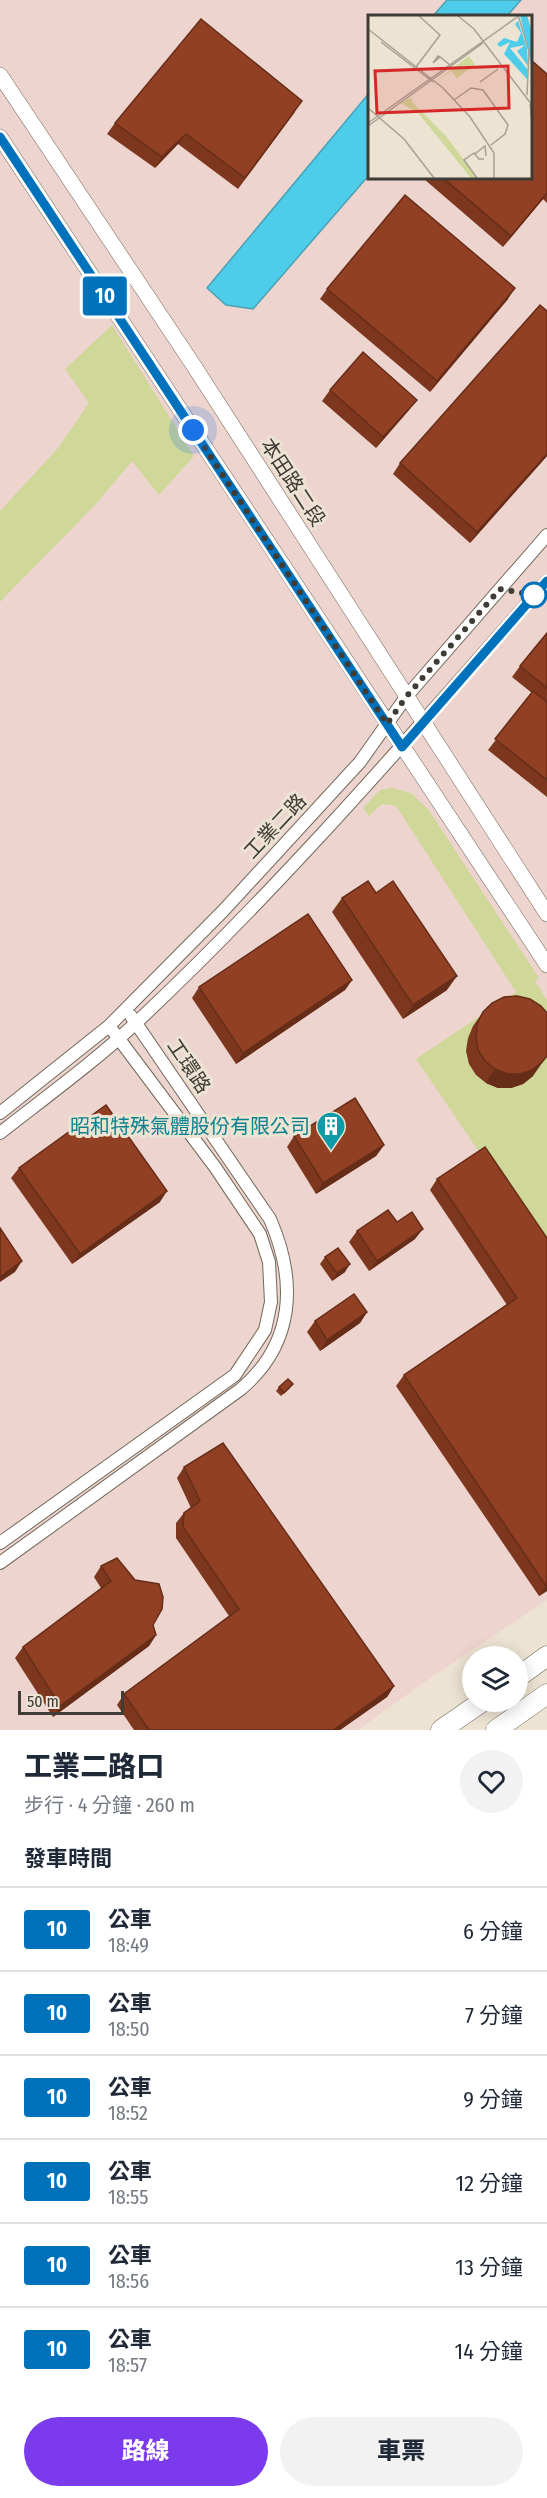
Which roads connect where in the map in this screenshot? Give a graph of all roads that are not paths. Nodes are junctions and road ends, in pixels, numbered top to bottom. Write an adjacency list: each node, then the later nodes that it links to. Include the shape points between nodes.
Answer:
1 (0, 75): 5 (street, 本田路二段, via 201,376)
2 (0, 137): 7 (street)
3 (547, 535): 5 (street, 工業二路)
4 (547, 581): 6 (street, 工業二路)
5 (406, 697): 6 (street, 本田路二段); 7 (street, 工業二路)
6 (424, 723): 8 (street, 工業二路); 10 (street, 本田路二段)
7 (387, 724): 8 (street); 9 (street, 工業二路, via 360,762)
8 (402, 747): 11 (street, 工業二路, via 290,871); 12 (street)
9 (226, 907): 11 (street); 13 (street, 工業二路)
10 (547, 914)
11 (238, 921): 14 (street, 工業二路)
12 (547, 965)
13 (125, 1009): 14 (street, 工環路); 15 (street, 工業二路)
14 (136, 1023): 16 (street, 工業二路); 19 (street, 工環路)
15 (109, 1026): 16 (street, 工環路); 17 (street, 工業二路)
16 (118, 1037): 18 (street, 工業二路); 20 (street, 工環路)
17 (0, 1113)
18 (0, 1133)
19 (240, 1174): 20 (street); 22 (street, 工環路, via 270,1219 287,1268 284,1317 280,1338)
20 (226, 1184): 21 (street, 工環路, via 260,1234 269,1262 271,1302 265,1330)
21 (254, 1349): 22 (street); 23 (street, 工環路, via 235,1375)
22 (270, 1358): 24 (street, 工環路, via 241,1389)
23 (110, 1465): 24 (street); 25 (street, 工環路)
24 (119, 1477): 26 (street, 工環路)
25 (58, 1502): 26 (street); 27 (street, 工環路)
26 (67, 1515): 28 (street, 工環路)
27 (0, 1543): 28 (street, 工環路)
28 (5, 1559)
29 (547, 1656): 30 (main road)
30 (528, 1670)
31 (547, 1694): 34 (main road)
32 (467, 1712): 33 (main road)
33 (441, 1730)
34 (496, 1730)

